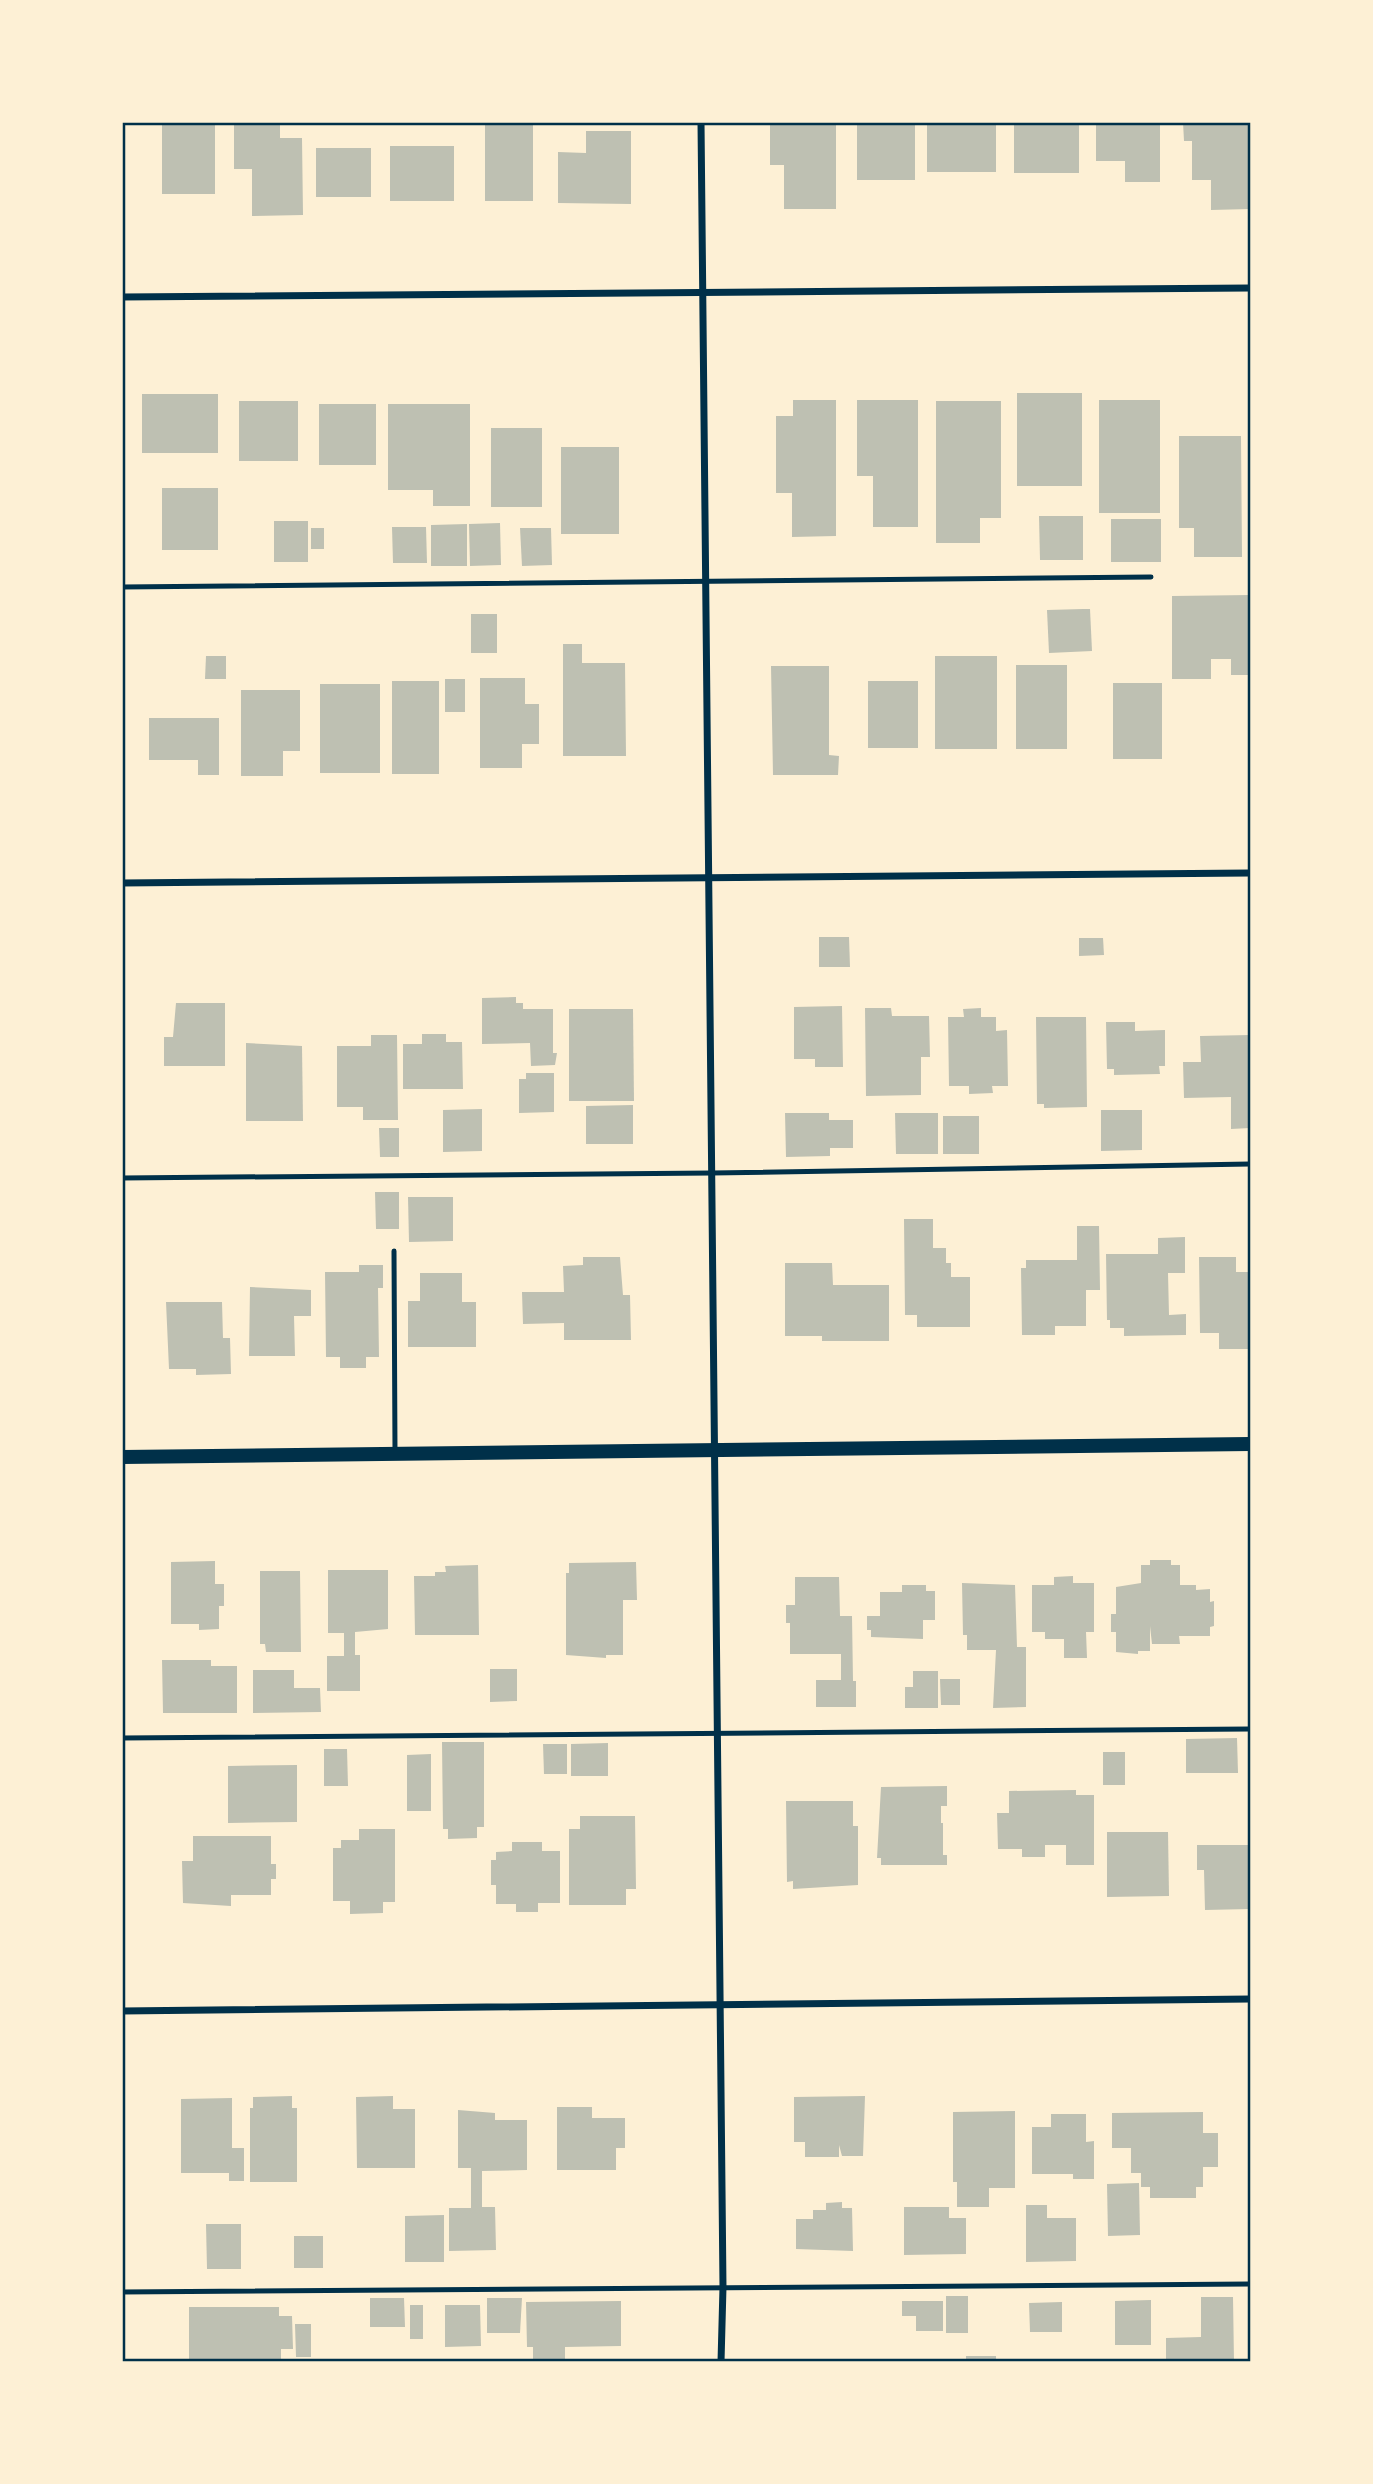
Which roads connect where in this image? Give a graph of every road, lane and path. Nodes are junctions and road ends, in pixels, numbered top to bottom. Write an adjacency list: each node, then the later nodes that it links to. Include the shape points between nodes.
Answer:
1 (701, 122): 3 (street)
2 (1251, 288): 3 (street)
3 (703, 291): 4 (street); 6 (street)
4 (122, 297)
5 (1151, 577): 6 (lane)
6 (706, 581): 7 (lane); 9 (street)
7 (122, 587)
8 (1251, 873): 9 (street)
9 (709, 879): 10 (street); 12 (street)
10 (122, 883)
11 (1251, 1164): 12 (lane)
12 (712, 1173): 13 (lane); 16 (street)
13 (122, 1178)
14 (394, 1251): 17 (lane)
15 (1251, 1444): 16 (main road)
16 (715, 1450): 17 (main road); 20 (street)
17 (395, 1454): 18 (main road)
18 (122, 1457)
19 (1251, 1729): 20 (lane)
20 (718, 1733): 21 (lane); 23 (street)
21 (122, 1738)
22 (1251, 1999): 23 (street)
23 (721, 2003): 24 (street); 26 (street)
24 (122, 2011)
25 (1251, 2284): 26 (lane)
26 (723, 2287): 27 (lane); 28 (street)
27 (122, 2292)
28 (721, 2361)

